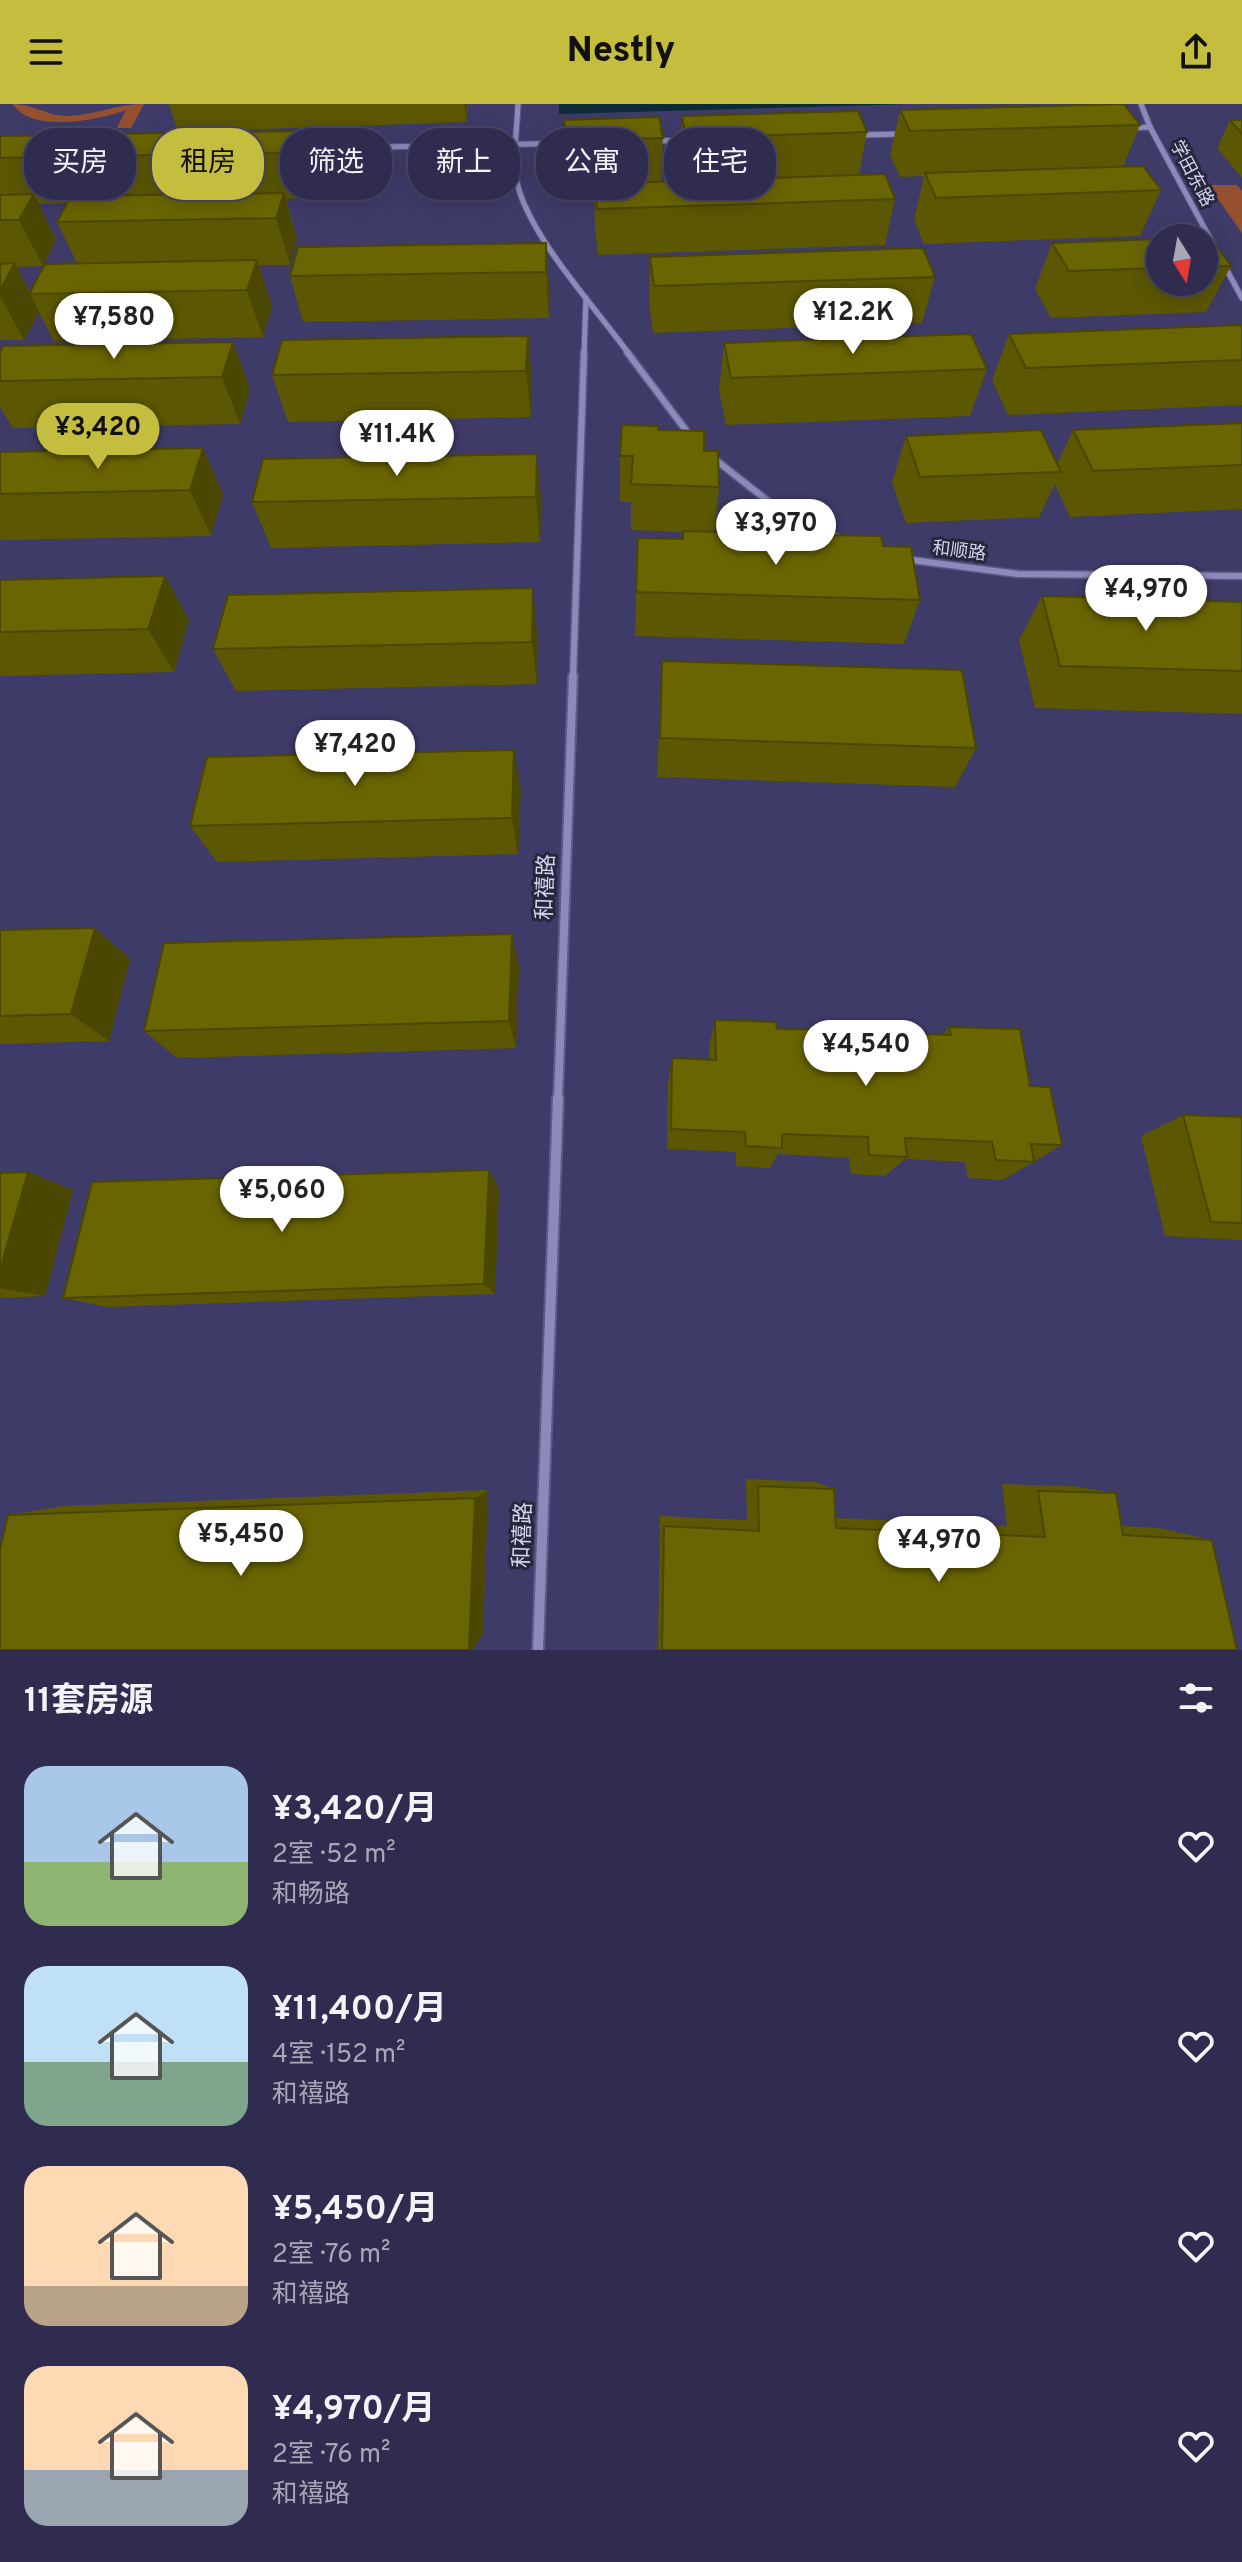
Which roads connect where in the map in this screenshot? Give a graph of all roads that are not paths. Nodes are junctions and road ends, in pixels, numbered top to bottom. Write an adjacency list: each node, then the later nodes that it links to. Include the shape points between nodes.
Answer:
1 (518, 104): 4 (street)
2 (1141, 104): 3 (street, 学田东路)
3 (1150, 127): 5 (street); 9 (street, 学田东路)
4 (517, 128)
5 (1118, 128)
6 (912, 134): 7 (street)
7 (849, 136)
8 (520, 186): 11 (street, via 537,230)
9 (1203, 224)
10 (1221, 259): 12 (street)
11 (586, 298): 13 (street); 18 (street, 和禧路)
12 (1242, 298)
13 (695, 442)
14 (704, 450): 15 (street, via 773,505)
15 (843, 540)
16 (895, 558): 17 (street, 和顺路, via 1018,574)
17 (1242, 576)
18 (538, 1650)

